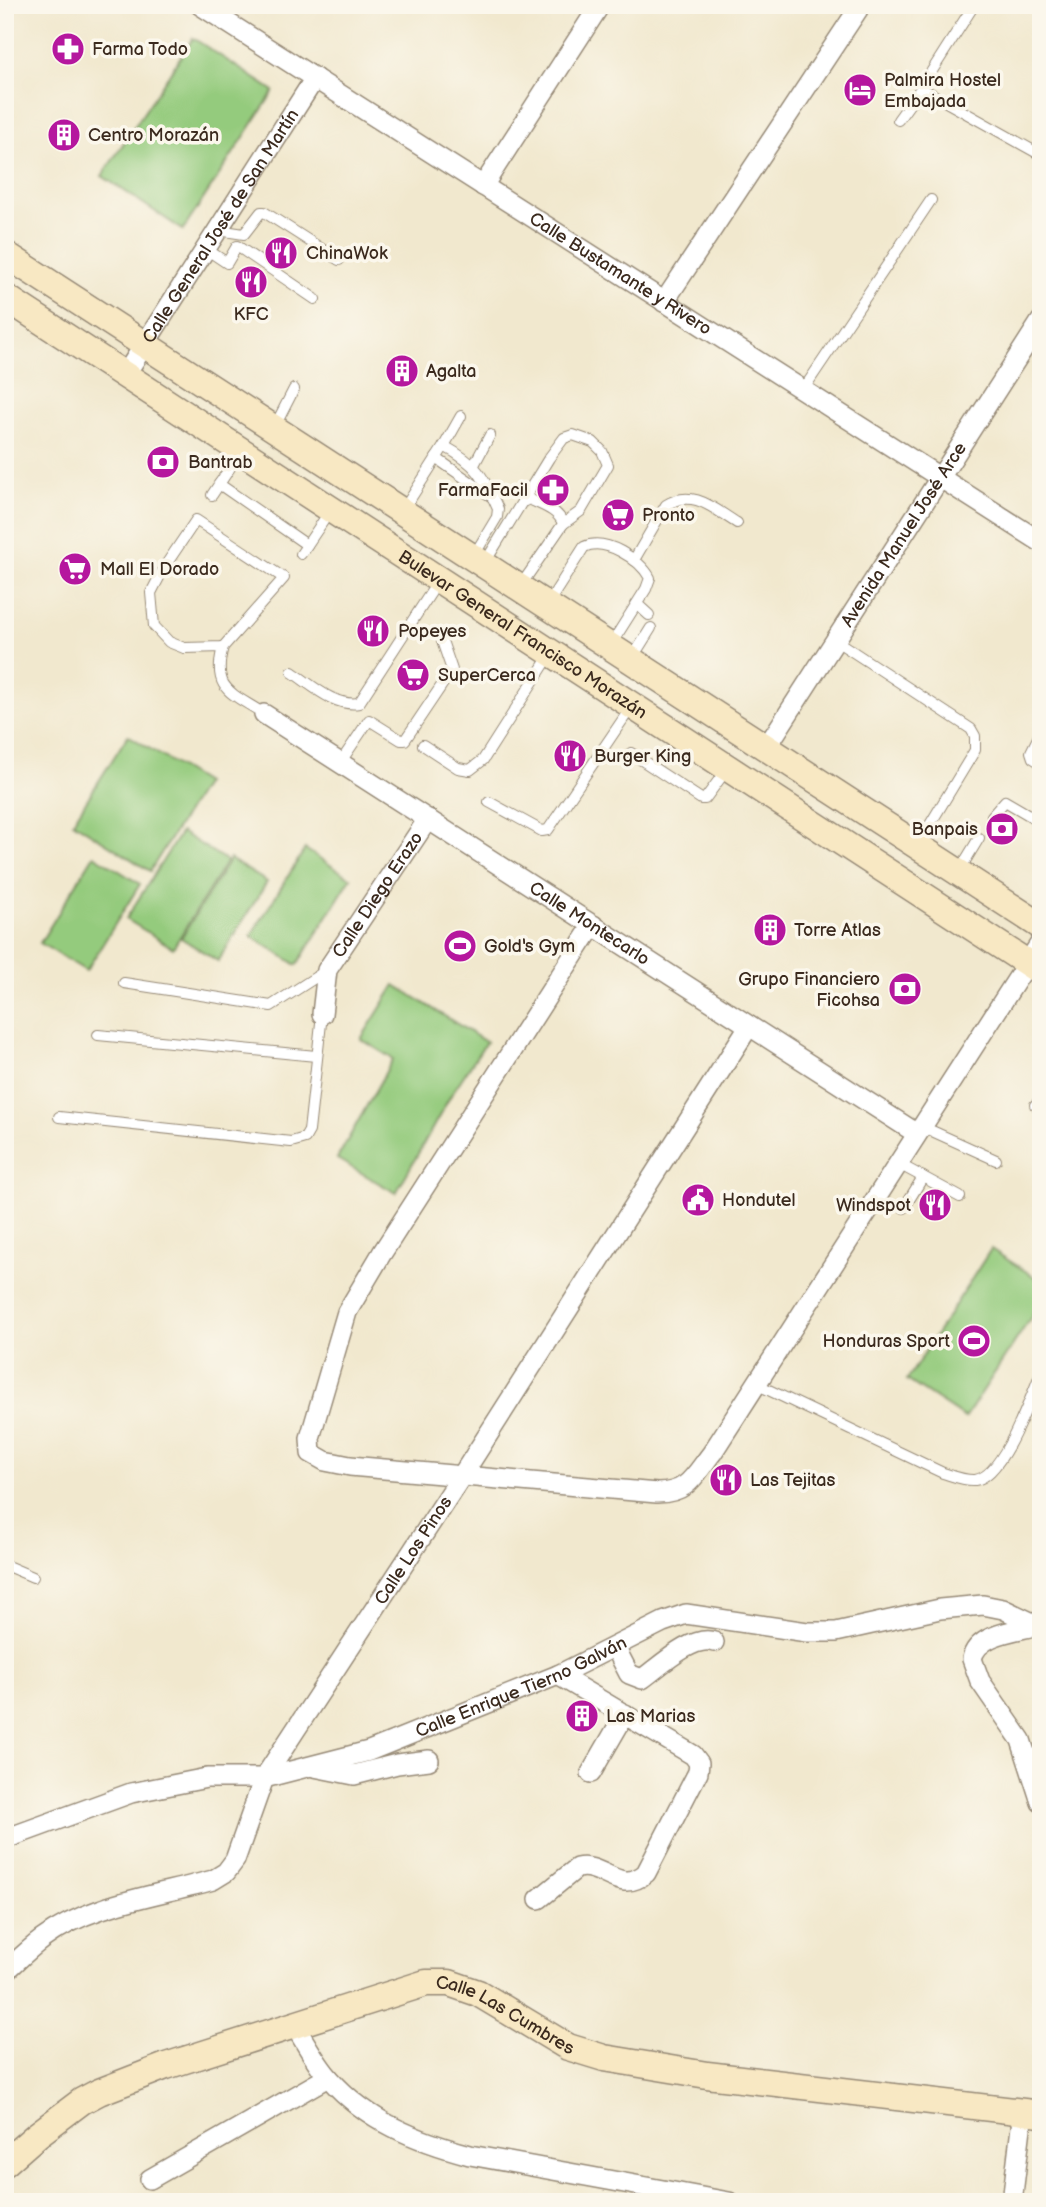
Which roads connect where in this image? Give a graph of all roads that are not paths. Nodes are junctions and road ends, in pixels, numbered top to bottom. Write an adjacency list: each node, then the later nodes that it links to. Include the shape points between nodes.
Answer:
1 (201, 5): 5 (street, Calle Bustamante y Rivero)
2 (600, 5): 9 (street)
3 (860, 5): 17 (street)
4 (974, 5): 6 (lane)
5 (315, 78): 9 (street, Calle Bustamante y Rivero); 11 (street, Calle General José de San Martín)
6 (921, 88): 7 (lane); 8 (lane)
7 (898, 120)
8 (1041, 155)
9 (483, 186): 17 (street, Calle Bustamante y Rivero)
10 (931, 200): 22 (lane)
11 (218, 230): 12 (street, Calle General José de San Martín); 14 (lane, via 244,234 264,212)
12 (206, 249): 16 (lane, via 226,263 237,246); 19 (street, Calle General José de San Martín)
13 (5, 254): 19 (main road)
14 (339, 260)
15 (5, 297): 20 (main road, Bulevar General Francisco Morazán)
16 (315, 299)
17 (664, 302): 22 (street, Calle Bustamante y Rivero)
18 (1041, 321): 30 (street, Avenida Manuel José Arce)
19 (144, 345): 20 (street, Calle General José de San Martín); 24 (main road)
20 (125, 375): 27 (main road, Bulevar General Francisco Morazán)
21 (294, 389): 24 (lane)
22 (803, 390): 30 (street, Calle Bustamante y Rivero)
23 (461, 416): 26 (lane)
24 (274, 428): 36 (main road)
25 (490, 435): 29 (lane)
26 (444, 446): 28 (lane); 29 (lane)
27 (241, 451): 31 (lane); 35 (main road, Bulevar General Francisco Morazán)
28 (436, 458): 33 (lane); 36 (lane)
29 (474, 465): 33 (lane)
30 (940, 478): 39 (street, Calle Bustamante y Rivero); 48 (street, Avenida Manuel José Arce)
31 (219, 484): 32 (lane); 35 (lane, via 304,550)
32 (212, 495)
33 (493, 497): 41 (lane, via 497,517)
34 (525, 501): 38 (lane, via 552,511); 38 (lane, via 564,438 573,435 593,442 608,465 581,510); 41 (lane)
35 (331, 509): 42 (main road, Bulevar General Francisco Morazán)
36 (402, 512): 41 (main road)
37 (737, 523): 40 (lane, via 697,499 674,500 666,505)
38 (563, 524): 43 (lane)
39 (1041, 542)
40 (634, 560): 44 (lane, via 650,578); 45 (lane, via 604,545 584,547)
41 (478, 561): 43 (main road)
42 (439, 580): 51 (main road, Bulevar General Francisco Morazán); 53 (lane, via 359,703 336,701)
43 (519, 588): 45 (main road)
44 (637, 604): 46 (lane); 52 (lane)
45 (547, 606): 52 (main road)
46 (649, 615)
47 (651, 628): 52 (lane)
48 (835, 640): 58 (street, Avenida Manuel José Arce); 68 (lane, via 971,729 975,736 975,750)
49 (442, 641): 60 (lane, via 452,670 405,740 369,719)
50 (223, 647): 50 (lane, via 184,648 169,642 154,626 151,593 196,520 284,578); 55 (lane, via 218,663 225,688)
51 (551, 653): 54 (main road, Bulevar General Francisco Morazán); 57 (lane, via 483,760 470,770 458,768)
52 (620, 653): 58 (main road)
53 (292, 672)
54 (632, 706): 62 (main road, Bulevar General Francisco Morazán); 63 (lane, via 548,830)
55 (264, 714): 60 (street, Calle Montecarlo)
56 (1041, 732): 61 (lane, via 1031,752)
57 (423, 745)
58 (766, 748): 68 (main road)
59 (631, 753): 62 (lane, via 701,799)
60 (340, 763): 65 (street, Calle Montecarlo)
61 (1041, 763)
62 (727, 768): 72 (main road, Bulevar General Francisco Morazán)
63 (489, 802)
64 (992, 816): 66 (lane, via 1005,801)
65 (428, 819): 70 (street, Calle Montecarlo); 73 (street, Calle Diego Erazo)
66 (1041, 822)
67 (979, 838): 69 (lane)
68 (917, 846): 69 (main road)
69 (958, 872): 71 (main road)
70 (593, 925): 76 (street, Calle Montecarlo); 88 (street, via 347,1312 310,1438 311,1453 325,1461)
71 (1041, 926)
72 (1036, 959): 80 (street)
73 (327, 970): 74 (lane, via 271,1006); 75 (street, Calle Diego Erazo)
74 (124, 983)
75 (322, 1013): 78 (lane)
76 (749, 1026): 80 (street, Calle Montecarlo); 88 (street, Calle Los Pinos)
77 (98, 1035): 78 (lane)
78 (316, 1056): 79 (lane, via 305,1139 291,1142)
79 (59, 1117)
80 (918, 1129): 81 (lane); 82 (street)
81 (996, 1160)
82 (897, 1163): 83 (lane); 87 (street)
83 (923, 1177): 84 (lane); 85 (lane)
84 (960, 1197)
85 (904, 1208)
86 (1041, 1373): 87 (lane, via 1000,1461 989,1475 977,1480 943,1473)
87 (756, 1384): 88 (street, via 712,1453 687,1485 674,1493)
88 (461, 1477): 99 (street, Calle Los Pinos)
89 (5, 1565): 90 (lane)
90 (33, 1577)
91 (1040, 1624): 93 (street, Calle Enrique Tierno Galván, via 983,1605 940,1609 836,1632 686,1614); 100 (street, via 985,1640 972,1658 980,1681 1021,1740)
92 (714, 1642): 93 (street, via 694,1642 642,1679 629,1674)
93 (615, 1647): 94 (street, Calle Enrique Tierno Galván)
94 (558, 1675): 95 (street); 97 (street, Calle Enrique Tierno Galván, via 369,1751)
95 (625, 1714): 98 (street); 102 (street, via 693,1755 698,1772 646,1873 636,1881 625,1882 585,1866)
96 (429, 1760): 97 (street, via 354,1775)
97 (310, 1766): 99 (street, Calle Enrique Tierno Galván)
98 (591, 1773)
99 (264, 1778): 101 (street, Calle Enrique Tierno Galván, via 207,1778 131,1793); 103 (street, Calle Los Pinos, via 235,1860 226,1872 213,1880 93,1912 42,1939)
100 (1041, 1802)
101 (5, 1839)
102 (539, 1899)
103 (5, 1972)
104 (294, 2025): 105 (street); 106 (main road, Calle Las Cumbres, via 426,1983 449,1983 478,1993 568,2047 604,2058 706,2075); 107 (main road, Calle Las Cumbres, via 99,2092)
105 (328, 2077): 108 (street); 109 (street, via 377,2120 430,2144)
106 (1032, 2113): 110 (street)
107 (5, 2163)
108 (150, 2179)
109 (729, 2202)
110 (1012, 2202)

